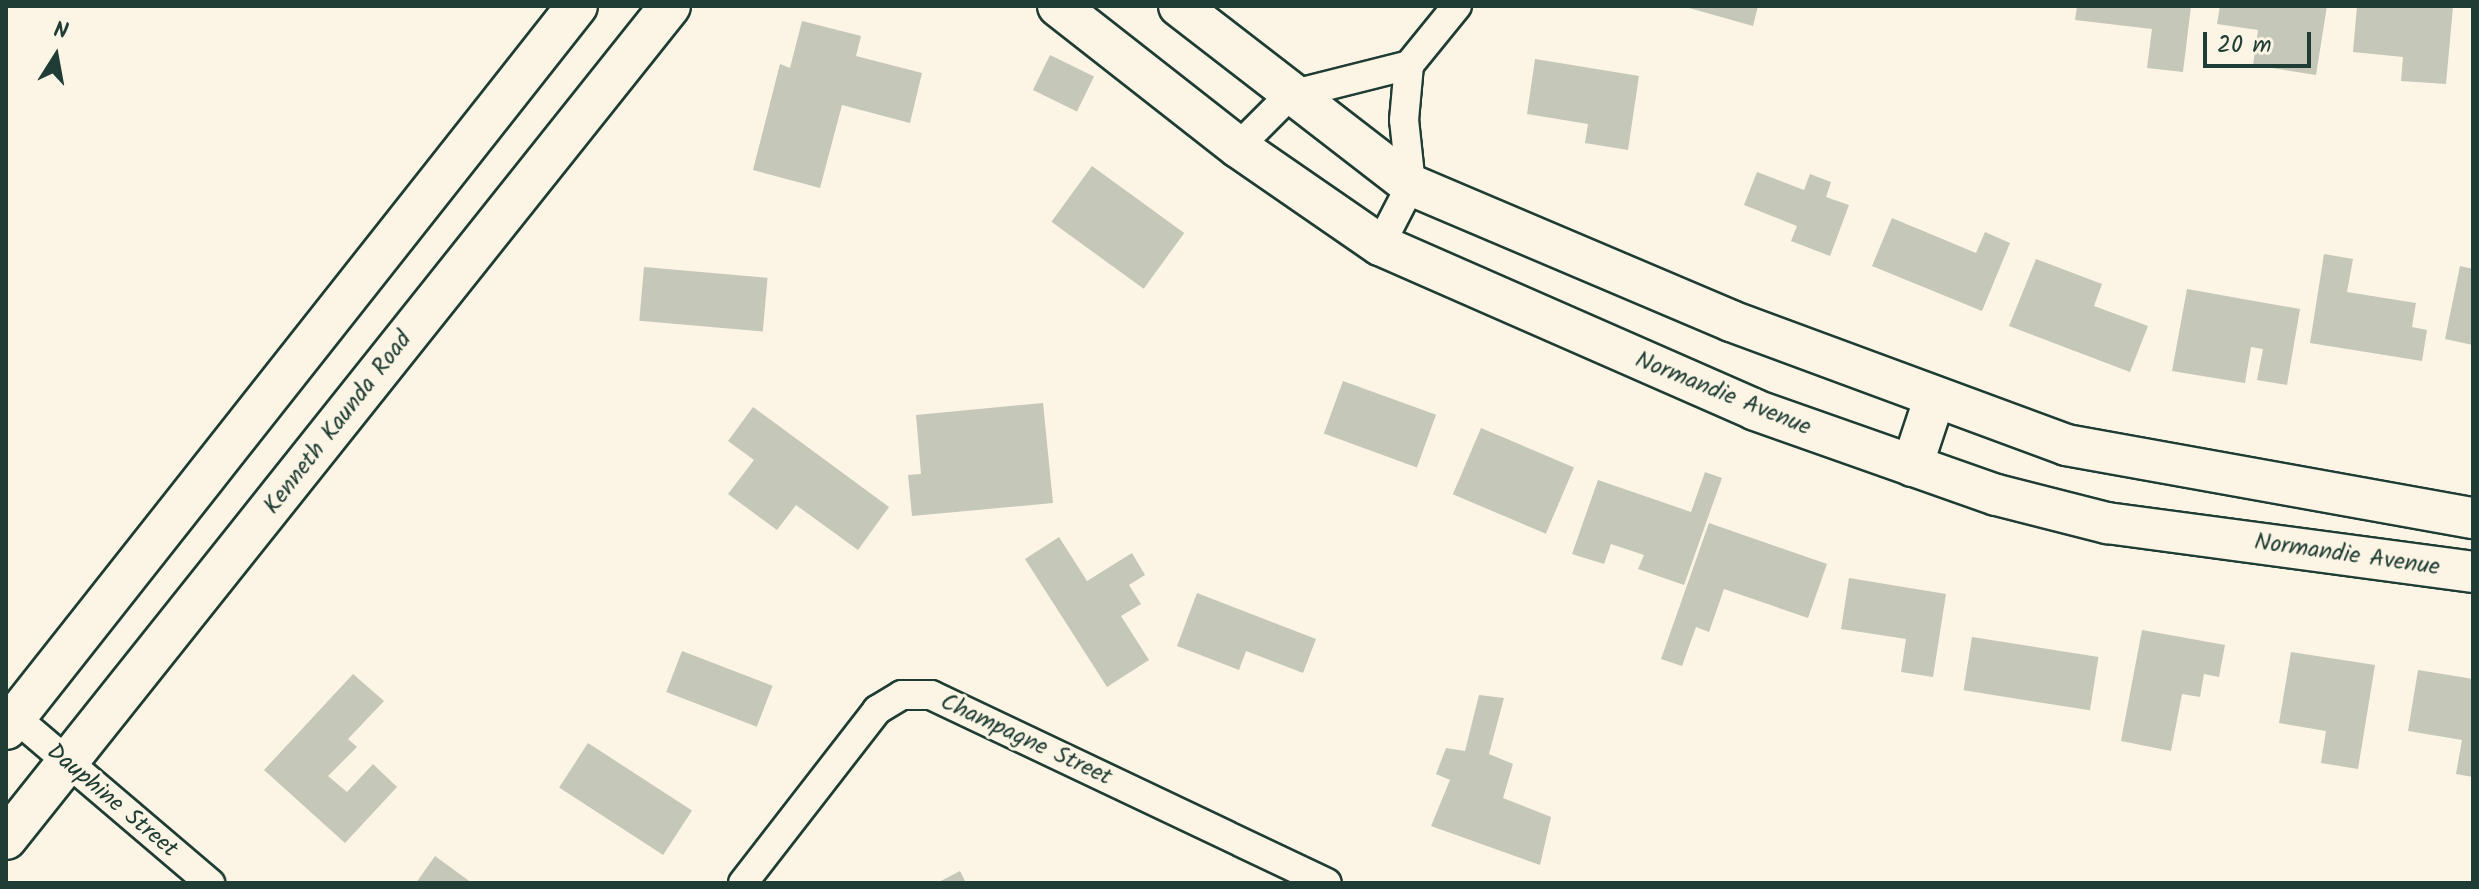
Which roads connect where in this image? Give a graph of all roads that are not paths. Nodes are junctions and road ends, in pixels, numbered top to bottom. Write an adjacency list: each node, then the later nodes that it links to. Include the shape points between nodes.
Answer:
1 (577, 6): 15 (street)
2 (670, 6): 16 (street, Kenneth Kaunda Road)
3 (1058, 6): 8 (street, Normandie Avenue)
4 (1179, 6): 7 (street)
5 (1457, 6): 6 (street)
6 (1409, 65): 7 (street); 9 (street, via 1404,120)
7 (1290, 95): 8 (street); 9 (street)
8 (1238, 147): 10 (street, Normandie Avenue)
9 (1411, 185): 10 (street); 11 (street)
10 (1380, 245): 12 (street, Normandie Avenue, via 1755,410)
11 (1934, 400): 12 (street); 13 (street, via 2080,448)
12 (1912, 466): 14 (street, Normandie Avenue, via 2107,523)
13 (2473, 518)
14 (2473, 572)
15 (11, 724): 16 (street, Dauphine Street)
16 (66, 766): 17 (street, Kenneth Kaunda Road); 18 (street, Dauphine Street)
17 (6, 839)
18 (210, 883)
19 (743, 883): 20 (street, Champagne Street, via 877,710 902,695 931,695)
20 (1327, 883)

